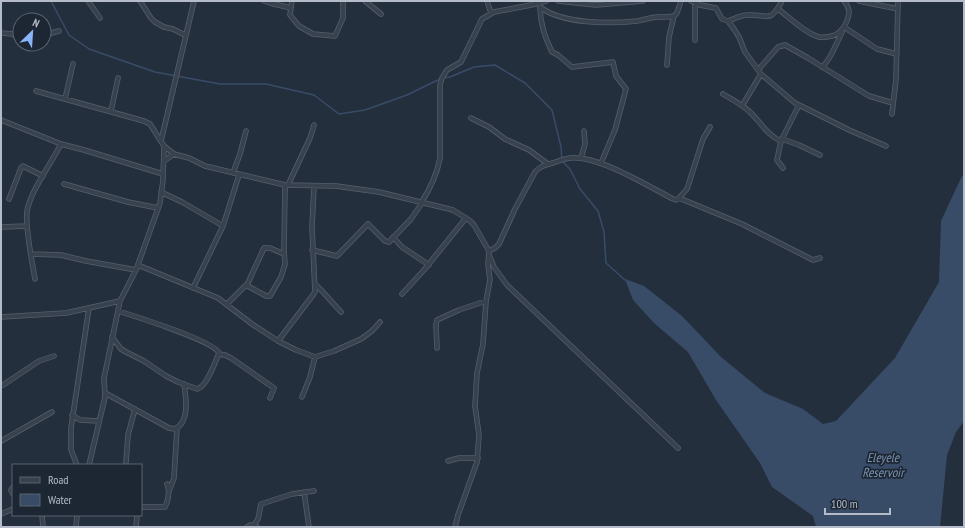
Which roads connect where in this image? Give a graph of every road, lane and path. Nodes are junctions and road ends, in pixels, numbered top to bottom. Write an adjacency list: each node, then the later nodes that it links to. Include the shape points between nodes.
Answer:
1 (88, 1): 25 (street)
2 (140, 1): 32 (street, via 156,22)
3 (194, 1): 32 (street)
4 (264, 1): 19 (street)
5 (292, 1): 19 (street)
6 (343, 1): 19 (street, via 343,18 335,36 313,34 299,26 290,15)
7 (365, 1): 23 (street)
8 (487, 1): 22 (street)
9 (546, 1): 18 (street)
10 (558, 1): 11 (street, via 596,5)
11 (641, 1)
12 (680, 1): 24 (street)
13 (782, 1): 20 (street)
14 (844, 1): 27 (street, via 849,8 849,15)
15 (859, 1): 21 (street)
16 (898, 1): 21 (street)
17 (693, 2): 26 (street, via 716,8 722,19); 33 (street)
18 (538, 5): 22 (street); 24 (street, via 552,14 588,21 630,21); 64 (street, via 542,29 552,52 572,67 613,62 616,76 626,89 616,130)
19 (291, 8)
20 (778, 9): 26 (street, via 771,16 747,15); 27 (street, via 816,36 835,36)
21 (898, 9): 34 (street)
22 (491, 13): 77 (street, via 482,19 461,62 447,70 442,78 440,158 434,181)
23 (381, 14)
24 (674, 16): 36 (street)
25 (100, 18)
26 (728, 21): 38 (street, via 739,37 744,52)
27 (844, 28): 34 (street, via 877,49); 37 (street)
28 (59, 32): 30 (street)
29 (1, 33): 31 (street)
30 (52, 33)
31 (12, 34)
32 (185, 35): 56 (street)
33 (694, 40)
34 (897, 54): 44 (street)
35 (73, 64): 43 (street)
36 (667, 65)
37 (822, 67): 38 (street, via 784,45 778,47); 44 (street, via 868,96)
38 (758, 70): 39 (street)
39 (761, 74): 45 (street); 46 (street)
40 (118, 78): 47 (street)
41 (36, 92): 43 (street)
42 (723, 94): 46 (street)
43 (65, 99): 47 (street)
44 (893, 103): 48 (street)
45 (799, 105): 55 (street); 59 (street)
46 (742, 106): 55 (street, via 773,138)
47 (111, 111): 56 (street, via 150,124)
48 (892, 114)
49 (471, 118): 65 (street, via 529,150)
50 (1, 120): 57 (street)
51 (314, 125): 72 (street)
52 (710, 127): 75 (street, via 703,139 687,189)
53 (246, 131): 67 (street)
54 (584, 131): 62 (street, via 585,144)
55 (781, 140): 61 (street); 66 (street, via 778,160)
56 (161, 142): 58 (street)
57 (61, 144): 68 (street); 70 (street)
58 (164, 146): 60 (street); 63 (street)
59 (886, 146)
60 (174, 154): 63 (street); 67 (street)
61 (820, 155)
62 (581, 158): 64 (street); 65 (street, via 575,157)
63 (164, 161): 68 (street)
64 (601, 163): 75 (street, via 670,198)
65 (548, 164): 85 (street, via 539,167 535,172 499,244)
66 (783, 168)
67 (233, 173): 69 (street)
68 (163, 174): 74 (street)
69 (239, 175): 72 (street); 81 (street)
70 (43, 176): 76 (street, via 23,166); 80 (street, via 31,198 27,211)
71 (64, 184): 78 (street)
72 (286, 185): 73 (street); 87 (street)
73 (314, 186): 77 (street, via 336,186 379,192); 84 (street)
74 (161, 192): 78 (street); 81 (street, via 189,205)
75 (679, 198): 88 (street, via 742,224 813,260)
76 (9, 199)
77 (421, 203): 79 (street, via 453,210); 83 (street, via 412,219)
78 (158, 208): 90 (street)
79 (466, 218): 85 (street, via 474,225); 89 (street)
80 (27, 226): 82 (street); 86 (street)
81 (223, 226): 94 (street)
82 (1, 227)
83 (393, 237): 84 (street, via 387,242 368,224 338,256); 89 (street, via 402,247)
84 (312, 250): 92 (street)
85 (489, 253): 97 (street, via 490,280); 125 (street, via 494,267 507,285)
86 (31, 254): 90 (street, via 60,255); 91 (street)
87 (284, 254): 93 (street, via 264,248); 93 (street, via 284,269 270,296)
88 (820, 258)
89 (429, 265): 95 (street)
90 (137, 268): 94 (street); 96 (street)
91 (35, 279)
92 (315, 284): 101 (street); 105 (street, via 313,295)
93 (247, 285): 98 (street)
94 (193, 288): 98 (street)
95 (402, 294)
96 (120, 301): 99 (street); 100 (street)
97 (486, 301): 106 (street, via 437,320); 126 (street, via 475,406)
98 (227, 304): 105 (street)
99 (89, 308): 102 (street, via 66,313); 119 (street)
100 (118, 311): 104 (street); 107 (street, via 163,325 211,346 218,350)
101 (341, 312)
102 (1, 317)
103 (380, 322): 109 (street, via 361,339)
104 (112, 338): 110 (street, via 121,349); 112 (street, via 104,378)
105 (278, 340): 109 (street)
106 (437, 348)
107 (219, 354): 110 (street, via 202,387); 115 (street, via 231,358 274,388)
108 (54, 356): 111 (street, via 39,361)
109 (315, 357): 114 (street)
110 (184, 384): 123 (street, via 186,408)
111 (1, 385)
112 (105, 393): 113 (street); 116 (street)
113 (111, 396): 116 (street); 117 (street)
114 (302, 397)
115 (270, 398)
116 (104, 400): 121 (street)
117 (135, 409): 123 (street, via 169,428); 128 (street, via 128,435)
118 (52, 412): 124 (street)
119 (72, 415): 120 (street); 122 (street)
120 (80, 420): 121 (street); 122 (street)
121 (99, 421): 130 (street)
122 (71, 428): 129 (street, via 71,450)
123 (177, 428): 132 (street, via 174,478)
124 (1, 441)
125 (678, 448)
126 (478, 458): 127 (street); 147 (street)
127 (448, 461)
128 (126, 462)
129 (77, 464)
130 (89, 464)
131 (167, 484): 132 (street)
132 (169, 491): 135 (street, via 165,507)
133 (314, 491): 134 (street)
134 (304, 492): 141 (street, via 261,504); 146 (street)
135 (142, 507)
136 (12, 509): 137 (street)
137 (1, 514)
138 (42, 516): 142 (street)
139 (77, 516): 143 (street)
140 (137, 516): 144 (street)
141 (255, 526): 145 (street)
142 (43, 527)
143 (76, 527)
144 (136, 527)
145 (248, 527)
146 (309, 527)
147 (455, 527)

